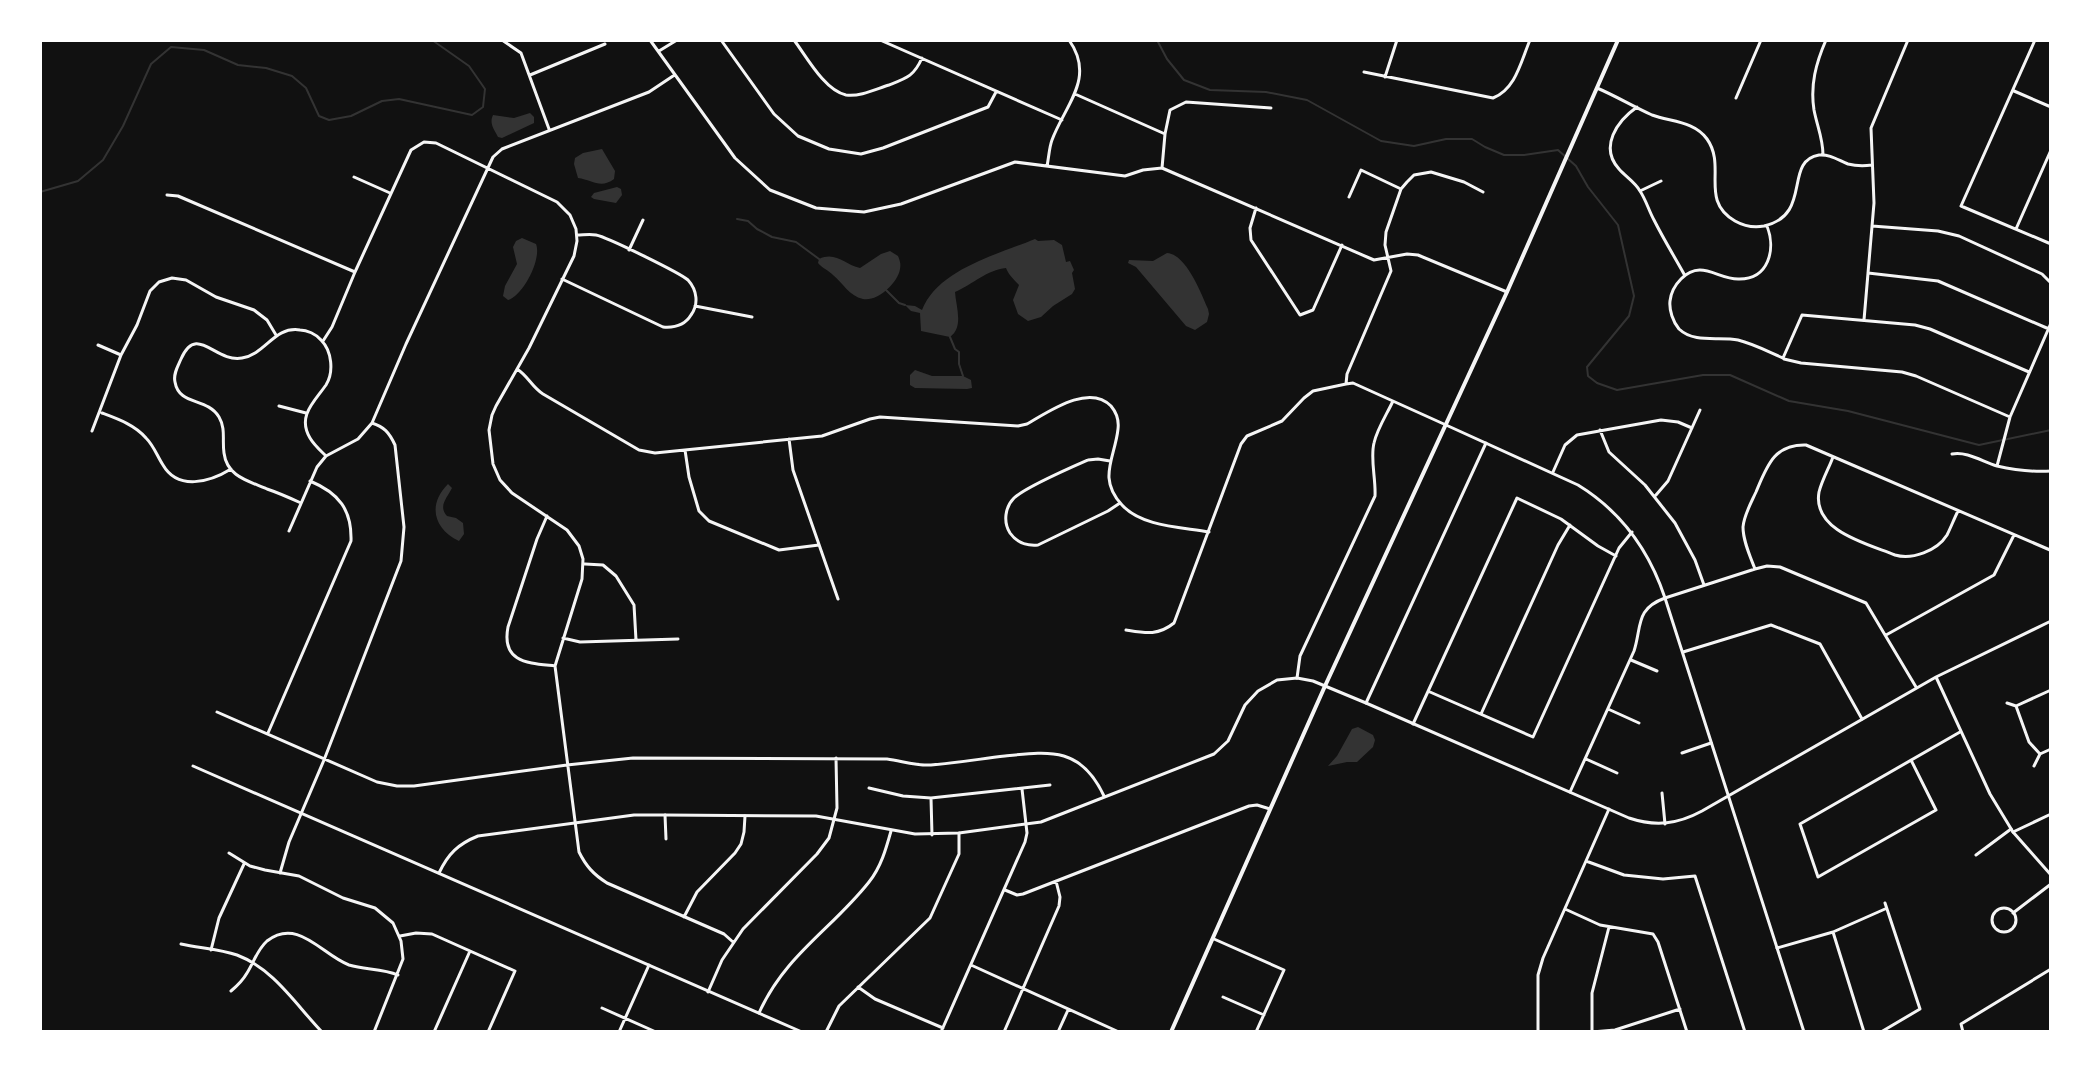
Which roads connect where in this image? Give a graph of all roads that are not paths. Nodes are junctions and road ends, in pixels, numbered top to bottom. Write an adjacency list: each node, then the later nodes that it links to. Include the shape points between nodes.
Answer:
1 (502, 40): 15 (street)
2 (650, 40): 17 (street)
3 (677, 40): 17 (street)
4 (721, 40): 25 (street, via 774,114 798,136 829,149 861,154 883,148 988,107)
5 (794, 40): 18 (street, via 827,85 845,95 904,80)
6 (880, 40): 18 (street)
7 (1069, 40): 26 (street, via 1080,72)
8 (1397, 40): 22 (street)
9 (1530, 40): 22 (street, via 1510,87 1493,98)
10 (1618, 40): 23 (main road)
11 (1761, 40): 27 (street)
12 (1826, 40): 35 (street, via 1812,96)
13 (1908, 40): 36 (street, via 1871,128)
14 (2035, 40): 24 (street)
15 (509, 42): 20 (street, via 521,53)
16 (605, 44): 20 (street)
17 (659, 51): 21 (street)
18 (922, 58): 25 (street)
19 (1364, 72): 22 (street)
20 (530, 75): 32 (street)
21 (674, 75): 32 (street, via 649,92); 37 (street, via 735,158 770,190 816,208 864,212 901,204 1015,162)
22 (1385, 77)
23 (1597, 88): 28 (street); 63 (main road)
24 (2013, 90): 29 (street); 52 (street, via 1961,206)
25 (996, 92): 31 (street)
26 (1075, 94): 31 (street); 33 (street)
27 (1736, 98)
28 (1637, 107): 43 (street, via 1614,129 1610,148 1619,170); 50 (street, via 1702,132 1715,155 1714,189 1722,209 1741,224)
29 (2051, 107)
30 (1271, 108): 33 (street, via 1186,102 1170,110)
31 (1062, 120): 37 (street)
32 (550, 131): 39 (street, via 502,149)
33 (1165, 134): 38 (street)
34 (2051, 150): 52 (street)
35 (1823, 155): 36 (street); 50 (street, via 1803,164 1794,203)
36 (1872, 165): 51 (street)
37 (1047, 166): 38 (street, via 1125,176)
38 (1162, 168): 48 (street)
39 (486, 169): 45 (street, via 424,142 411,150); 53 (street, via 557,202 573,219); 83 (street)
40 (354, 177): 45 (street)
41 (1661, 181): 43 (street)
42 (1401, 189): 44 (street, via 1414,175 1431,172); 47 (street, via 1361,170); 57 (street, via 1386,232)
43 (1640, 191): 60 (street)
44 (1483, 192)
45 (391, 193): 58 (street)
46 (167, 195): 58 (street)
47 (1349, 197)
48 (1256, 208): 55 (street); 55 (street, via 1251,240 1300,315 1313,310)
49 (643, 220): 56 (street)
50 (1767, 226): 60 (street, via 1771,252 1767,263 1749,278 1701,270)
51 (1872, 226): 59 (street); 62 (street, via 1959,236)
52 (2016, 229): 54 (street)
53 (577, 235): 56 (street, via 599,236); 61 (street, via 576,251)
54 (2051, 244)
55 (1342, 245): 57 (street, via 1374,260)
56 (629, 250): 64 (street, via 685,278 694,290)
57 (1388, 258): 63 (street, via 1418,255); 76 (street, via 1391,271)
58 (355, 272): 70 (street)
59 (1868, 273): 66 (street); 68 (street, via 1938,281)
60 (1685, 275): 73 (street, via 1670,302 1678,328 1699,339 1727,338)
61 (562, 279): 64 (street, via 663,327 684,322); 74 (street)
62 (2051, 283)
63 (1507, 292): 85 (main road)
64 (695, 306): 65 (street)
65 (752, 317)
66 (1864, 320): 73 (street, via 1802,315); 75 (street, via 1930,329)
67 (2051, 323): 68 (street)
68 (2049, 329): 75 (street)
69 (276, 335): 70 (street, via 306,330); 72 (street, via 254,310 172,278 150,291); 98 (street, via 240,359 195,344 185,351 175,373 182,396 217,412)
70 (323, 341): 81 (street, via 330,354 330,373)
71 (98, 345): 72 (street)
72 (121, 355): 80 (street)
73 (1783, 358): 82 (street, via 1902,372)
74 (517, 369): 92 (street, via 539,392 639,450); 106 (street, via 492,415 493,464 507,489)
75 (2029, 372): 82 (street)
76 (1346, 384): 77 (street); 109 (street, via 1313,391 1282,421 1247,436)
77 (1393, 401): 85 (street); 131 (street, via 1374,443 1375,496 1300,656)
78 (279, 406): 81 (street)
79 (1700, 410): 86 (street)
80 (101, 412): 89 (street); 98 (street, via 142,434 174,477 208,481)
81 (306, 413): 94 (street, via 311,440)
82 (2010, 417): 97 (street)
83 (372, 423): 94 (street, via 358,439); 153 (street, via 390,434 395,445 404,544)
84 (1606, 423): 87 (street)
85 (1446, 425): 91 (street); 132 (main road)
86 (1692, 428): 87 (street, via 1669,420); 102 (street, via 1668,481)
87 (1607, 429): 88 (street)
88 (1600, 430): 100 (street, via 1570,440); 102 (street, via 1609,452)
89 (92, 431)
90 (789, 439): 92 (street); 96 (street, via 822,436 880,417 1018,426 1086,396 1104,401 1117,415); 112 (street, via 793,470)
91 (1486, 443): 100 (street); 136 (street)
92 (685, 450): 112 (street, via 699,511 709,521 779,550)
93 (1952, 454): 97 (street)
94 (326, 456): 101 (street)
95 (1833, 457): 105 (street); 105 (street, via 1819,493 1818,512 1836,530 1905,558 1945,538); 116 (street, via 1796,445 1774,456 1766,467 1743,525)
96 (1110, 461): 104 (street, via 1110,483); 104 (street, via 1084,461 1017,495 1005,519 1018,541 1038,545)
97 (1997, 466): 99 (street)
98 (231, 469): 103 (street, via 240,479)
99 (2051, 471)
100 (1553, 472): 110 (street, via 1593,494)
101 (310, 481): 103 (street); 146 (street, via 341,502 352,526 351,541)
102 (1655, 496): 117 (street, via 1683,537)
103 (301, 503): 108 (street)
104 (1120, 503): 109 (street, via 1145,519)
105 (1958, 511): 111 (street)
106 (547, 516): 115 (street, via 576,541); 128 (street, via 506,637 511,652 522,661)
107 (1570, 525): 114 (street); 135 (street, via 1517,498); 141 (street)
108 (289, 531)
109 (1209, 532): 121 (street, via 1174,623 1150,634)
110 (1632, 532): 114 (street); 118 (street, via 1654,566)
111 (2014, 535): 113 (street); 122 (street, via 1994,575)
112 (819, 545): 119 (street)
113 (2050, 550)
114 (1616, 556): 141 (street, via 1533,737)
115 (583, 564): 123 (street); 125 (street, via 603,565 616,576 634,605)
116 (1755, 569): 117 (street); 122 (street, via 1780,567 1866,603)
117 (1704, 585): 118 (street)
118 (1665, 598): 126 (street); 127 (street, via 1641,618)
119 (838, 599)
120 (2051, 621): 130 (street)
121 (1126, 630)
122 (1886, 635): 133 (street)
123 (563, 638): 125 (street); 128 (street)
124 (678, 639): 125 (street)
125 (636, 640)
126 (1683, 652): 142 (street, via 1771,625 1820,644); 147 (street)
127 (1631, 660): 129 (street); 139 (street)
128 (555, 666): 155 (street)
129 (1657, 671)
130 (1936, 677): 133 (street); 145 (street)
131 (1297, 678): 132 (street); 166 (street, via 1277,680 1258,691 1228,741 1214,754)
132 (1325, 686): 136 (street); 167 (main road)
133 (1916, 688): 142 (street)
134 (2051, 690): 138 (street)
135 (1429, 691): 141 (street); 144 (street)
136 (1366, 703): 144 (street)
137 (2007, 703): 138 (street)
138 (2016, 706): 150 (street, via 2029,742)
139 (1608, 709): 143 (street); 152 (street)
140 (217, 712): 146 (street)
141 (1481, 714)
142 (1862, 719): 164 (street)
143 (1639, 723)
144 (1413, 724): 162 (street)
145 (1962, 731): 154 (street); 177 (street)
146 (268, 734): 153 (street)
147 (1711, 743): 149 (street); 164 (street)
148 (2051, 749): 150 (street)
149 (1682, 753)
150 (2040, 754): 157 (street)
151 (836, 758): 155 (street, via 633,758); 166 (street, via 928,765 1053,752 1085,768); 173 (street)
152 (1586, 759): 158 (street); 162 (street)
153 (324, 760): 155 (street, via 397,786); 169 (street)
154 (1911, 760): 154 (street, via 1936,810 1818,877 1800,824)
155 (567, 765): 174 (street)
156 (193, 766): 169 (street)
157 (2034, 766)
158 (1617, 773)
159 (1050, 785): 161 (street)
160 (869, 788): 165 (street)
161 (1022, 789): 165 (street); 175 (street)
162 (1570, 792): 168 (street)
163 (1662, 793): 176 (street)
164 (1728, 796): 176 (street); 203 (street)
165 (931, 798): 180 (street)
166 (1105, 798): 175 (street)
167 (1270, 809): 189 (street, via 1249,806); 200 (main road)
168 (1609, 809): 176 (street); 184 (street)
169 (301, 813): 186 (street); 187 (street)
170 (2051, 814): 177 (street)
171 (665, 815): 172 (street); 174 (street); 181 (street)
172 (745, 816): 173 (street); 196 (street, via 741,844 697,892)
173 (834, 819): 178 (street); 201 (street, via 824,845)
174 (575, 824): 187 (street, via 478,836 454,849); 196 (street, via 579,852 595,875)
175 (1026, 824): 179 (street); 191 (street, via 1025,842)
176 (1665, 824)
177 (2012, 830): 183 (street); 188 (street)
178 (891, 831): 180 (street); 219 (street, via 869,882 789,964)
179 (959, 833): 180 (street); 211 (street, via 959,854 930,918)
180 (932, 835)
181 (666, 839)
182 (229, 853): 185 (street)
183 (1976, 855)
184 (1586, 861): 193 (street); 240 (street, via 1624,875 1695,876)
185 (244, 863): 186 (street); 204 (street)
186 (280, 873): 199 (street, via 381,911)
187 (439, 873): 207 (street)
188 (2051, 875)
189 (1056, 881): 191 (street, via 1023,894); 212 (street, via 1059,906)
190 (2051, 884): 195 (street)
191 (1005, 890): 208 (street)
192 (1885, 903): 194 (street)
193 (1565, 909): 197 (street); 237 (street, via 1538,975)
194 (1885, 909): 198 (street); 222 (street, via 1920,1009)
195 (2013, 913): 195 (street, via 2003,908 1996,912 1994,927 2004,933 2011,930)
196 (684, 917): 201 (street)
197 (1609, 927): 217 (street, via 1653,934); 238 (street, via 1592,993)
198 (1833, 932): 203 (street); 242 (street)
199 (400, 936): 205 (street, via 432,934); 210 (street, via 403,959)
200 (1213, 938): 220 (street, via 1284,970); 235 (main road)
201 (733, 942): 214 (street)
202 (181, 944): 204 (street)
203 (1777, 948): 241 (street)
204 (211, 950): 206 (street)
205 (470, 951): 226 (street); 227 (street, via 515,971)
206 (252, 962): 210 (street, via 267,941 292,933 309,938 344,963); 213 (street); 224 (street, via 273,977)
207 (649, 965): 214 (street); 221 (street)
208 (971, 965): 212 (street); 223 (street)
209 (2051, 969): 245 (street, via 1961,1024)
210 (398, 975): 225 (street)
211 (858, 987): 223 (street); 231 (street, via 839,1006)
212 (1023, 989): 218 (street); 232 (street)
213 (231, 991)
214 (708, 992): 219 (street)
215 (1223, 997): 220 (street)
216 (602, 1008): 221 (street)
217 (1680, 1009): 238 (street); 239 (street)
218 (1068, 1010): 233 (street); 234 (street)
219 (759, 1013): 230 (street)
220 (1264, 1015): 236 (street)
221 (626, 1018): 228 (street); 229 (street)
222 (1897, 1024): 243 (street); 244 (street)
223 (942, 1030)
224 (322, 1032)
225 (374, 1032)
226 (434, 1032)
227 (488, 1032)
228 (619, 1032)
229 (656, 1032)
230 (802, 1032)
231 (826, 1032)
232 (1004, 1032)
233 (1058, 1032)
234 (1119, 1032)
235 (1171, 1032)
236 (1256, 1032)
237 (1538, 1032)
238 (1592, 1032)
239 (1687, 1032)
240 (1745, 1032)
241 (1804, 1032)
242 (1864, 1032)
243 (1881, 1032)
244 (1901, 1032)
245 (1963, 1032)

